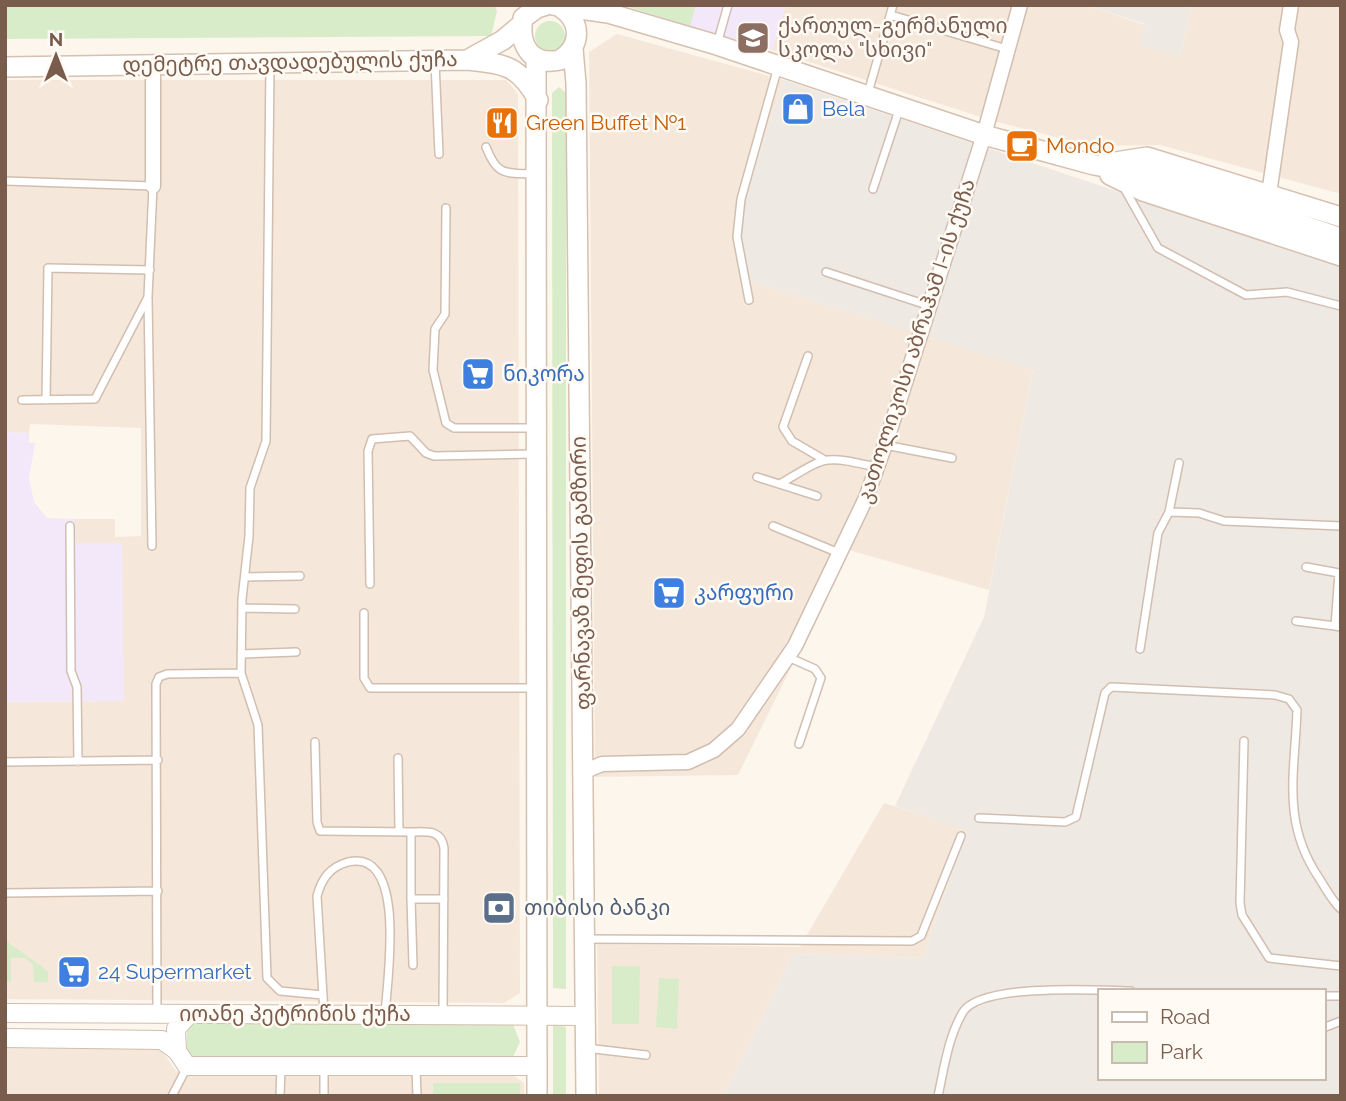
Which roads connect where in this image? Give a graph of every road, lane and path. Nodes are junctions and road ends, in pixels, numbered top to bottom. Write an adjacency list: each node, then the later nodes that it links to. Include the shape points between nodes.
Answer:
1 (728, 5): 10 (lane)
2 (893, 5): 7 (lane)
3 (1020, 5): 11 (street, კათოლიკოსი აბრაჰამ I-ის ქუჩა)
4 (1291, 5): 32 (street)
5 (553, 6): 6 (main road); 8 (main road); 9 (main road, via 574,19)
6 (608, 13): 9 (main road); 10 (main road)
7 (891, 15): 11 (lane); 20 (lane)
8 (521, 16): 12 (main road, via 521,36); 13 (main road, დემეტრე თავდადებულის ქუჩა, via 503,40)
9 (575, 43): 12 (main road, via 560,60); 84 (main road, ფარნავაზ მეფის გამზირი)
10 (716, 45): 18 (main road)
11 (1008, 50): 23 (street, კათოლიკოსი აბრაჰამ I-ის ქუჩა)
12 (533, 57): 17 (main road); 21 (main road, ფარნავაზ მეფის გამზირი)
13 (467, 60): 14 (main road, დემეტრე თავდადებულის ქუჩა); 17 (main road)
14 (435, 61): 15 (main road, დემეტრე თავდადებულის ქუჩა); 25 (lane)
15 (270, 62): 16 (main road, დემეტრე თავდადებულის ქუჩა); 64 (lane, via 266,441 250,488)
16 (153, 63): 19 (main road, დემეტრე თავდადებულის ქუჩა); 30 (street)
17 (503, 64): 21 (main road, via 529,84)
18 (778, 66): 20 (main road); 40 (lane, via 741,198 737,237)
19 (5, 67)
20 (867, 97): 22 (main road)
21 (538, 101): 27 (main road, ფარნავაზ მეფის გამზირი)
22 (900, 107): 23 (main road); 31 (lane)
23 (984, 135): 26 (main road); 41 (street, კათოლიკოსი აბრაჰამ I-ის ქუჩა)
24 (486, 147): 27 (lane, via 500,170)
25 (439, 154)
26 (1094, 165): 29 (main road); 32 (main road, via 1147,157); 35 (main road, via 1163,178)
27 (538, 174): 46 (main road, ფარნავაზ მეფის გამზირი)
28 (5, 181): 30 (lane)
29 (1121, 182): 36 (main road); 42 (lane, via 1158,248 1246,295 1287,292)
30 (153, 186): 37 (lane)
31 (873, 189)
32 (1269, 194): 34 (main road)
33 (446, 208): 46 (lane, via 445,314 435,329 433,370 446,423 454,428)
34 (1341, 217)
35 (1341, 238)
36 (1341, 256)
37 (150, 270): 39 (lane); 45 (lane, via 48,268)
38 (826, 272): 41 (lane)
39 (148, 297): 45 (lane, via 95,399); 60 (lane)
40 (749, 300)
41 (930, 306): 47 (street, კათოლიკოსი აბრაჰამ I-ის ქუჩა)
42 (1341, 306)
43 (808, 356): 50 (lane, via 783,427 792,441)
44 (22, 400): 45 (lane)
45 (46, 400)
46 (539, 428): 48 (main road, ფარნავაზ მეფის გამზირი)
47 (885, 445): 49 (lane); 52 (street, კათოლიკოსი აბრაჰამ I-ის ქუჩა)
48 (539, 454): 65 (lane, via 434,456 410,436 372,439 368,451); 76 (main road, ფარნავაზ მეფის გამზირი)
49 (952, 458)
50 (823, 459): 52 (lane); 54 (lane)
51 (1179, 463): 56 (lane)
52 (877, 467): 61 (street, კათოლიკოსი აბრაჰამ I-ის ქუჩა)
53 (757, 477): 54 (lane)
54 (780, 484): 55 (lane)
55 (817, 496)
56 (1169, 512): 59 (lane, via 1199,513 1224,521); 71 (lane, via 1158,533)
57 (70, 526): 83 (lane, via 71,671 77,687)
58 (773, 526): 61 (lane)
59 (1341, 526)
60 (152, 546)
61 (839, 553): 74 (street, კათოლიკოსი აბრაჰამ I-ის ქუჩა)
62 (1306, 567): 70 (lane, via 1339,573)
63 (300, 576): 64 (lane)
64 (245, 577): 66 (lane)
65 (370, 584)
66 (242, 608): 67 (lane); 73 (lane)
67 (295, 609)
68 (364, 612): 76 (lane, via 364,678 370,688)
69 (1296, 621): 70 (lane)
70 (1338, 626)
71 (1140, 649)
72 (296, 652): 73 (lane)
73 (242, 654): 75 (lane)
74 (787, 657): 79 (lane, via 816,669 821,678); 84 (street, კათოლიკოსი აბრაჰამ I-ის ქუჩა, via 738,729 714,750 688,762 603,764)
75 (241, 673): 81 (lane, via 159,677); 98 (lane, via 258,724 267,978 280,991)
76 (538, 688): 105 (main road, ფარნავაზ მეფის გამზირი)
77 (1244, 741): 96 (lane, via 1242,915 1269,958)
78 (315, 742): 86 (lane, via 320,831)
79 (799, 744)
80 (398, 758): 86 (lane)
81 (158, 760): 83 (lane); 89 (lane)
82 (5, 762): 83 (lane)
83 (78, 762)
84 (583, 772): 94 (main road, ფარნავაზ მეფის გამზირი)
85 (979, 818): 93 (lane, via 1065,822 1076,817 1105,693 1111,687 1283,697 1297,710 1291,791 1296,831 1304,856)
86 (399, 831): 87 (lane)
87 (411, 832): 91 (lane); 92 (lane, via 435,832 443,840)
88 (961, 836): 94 (lane, via 920,936 912,941)
89 (158, 891): 90 (lane); 100 (lane)
90 (5, 893)
91 (411, 899): 92 (lane); 95 (lane)
92 (444, 899): 104 (lane)
93 (1341, 909)
94 (585, 939): 106 (main road, ფარნავაზ მეფის გამზირი)
95 (413, 965)
96 (1341, 966)
97 (1098, 989): 121 (lane, via 1069,988 982,998 964,1010)
98 (323, 995): 102 (lane); 103 (lane, via 317,896 321,882 334,866 362,862 383,876 390,898)
99 (5, 1013): 100 (street, იოანე პეტრიწის ქუჩა)
100 (158, 1014): 101 (street, იოანე პეტრიწის ქუჩა)
101 (189, 1014): 102 (street, იოანე პეტრიწის ქუჩა); 110 (street, via 176,1029)
102 (324, 1015): 103 (street, იოანე პეტრიწის ქუჩა)
103 (386, 1015): 104 (street, იოანე პეტრიწის ქუჩა)
104 (443, 1015): 105 (street, იოანე პეტრიწის ქუჩა)
105 (538, 1015): 106 (street, იოანე პეტრიწის ქუჩა); 113 (main road, ფარნავაზ მეფის გამზირი)
106 (585, 1016): 108 (main road, ფარნავაზ მეფის გამზირი)
107 (5, 1038): 110 (street, იოანე პეტრიწის ქუჩა, via 162,1040)
108 (585, 1048): 109 (lane); 120 (main road, ფარნავაზ მეფის გამზირი)
109 (646, 1055)
110 (182, 1058): 111 (street, იოანე პეტრიწის ქუჩა); 115 (lane)
111 (281, 1066): 112 (street, იოანე პეტრიწის ქუჩა); 116 (lane)
112 (324, 1066): 114 (street, იოანე პეტრიწის ქუჩა); 117 (lane)
113 (537, 1066): 114 (street, იოანე პეტრიწის ქუჩა); 119 (main road, ფარნავაზ მეფის გამზირი)
114 (416, 1067): 118 (lane)
115 (172, 1096)
116 (280, 1096)
117 (324, 1096)
118 (417, 1096)
119 (537, 1096)
120 (586, 1096)
121 (938, 1096)

